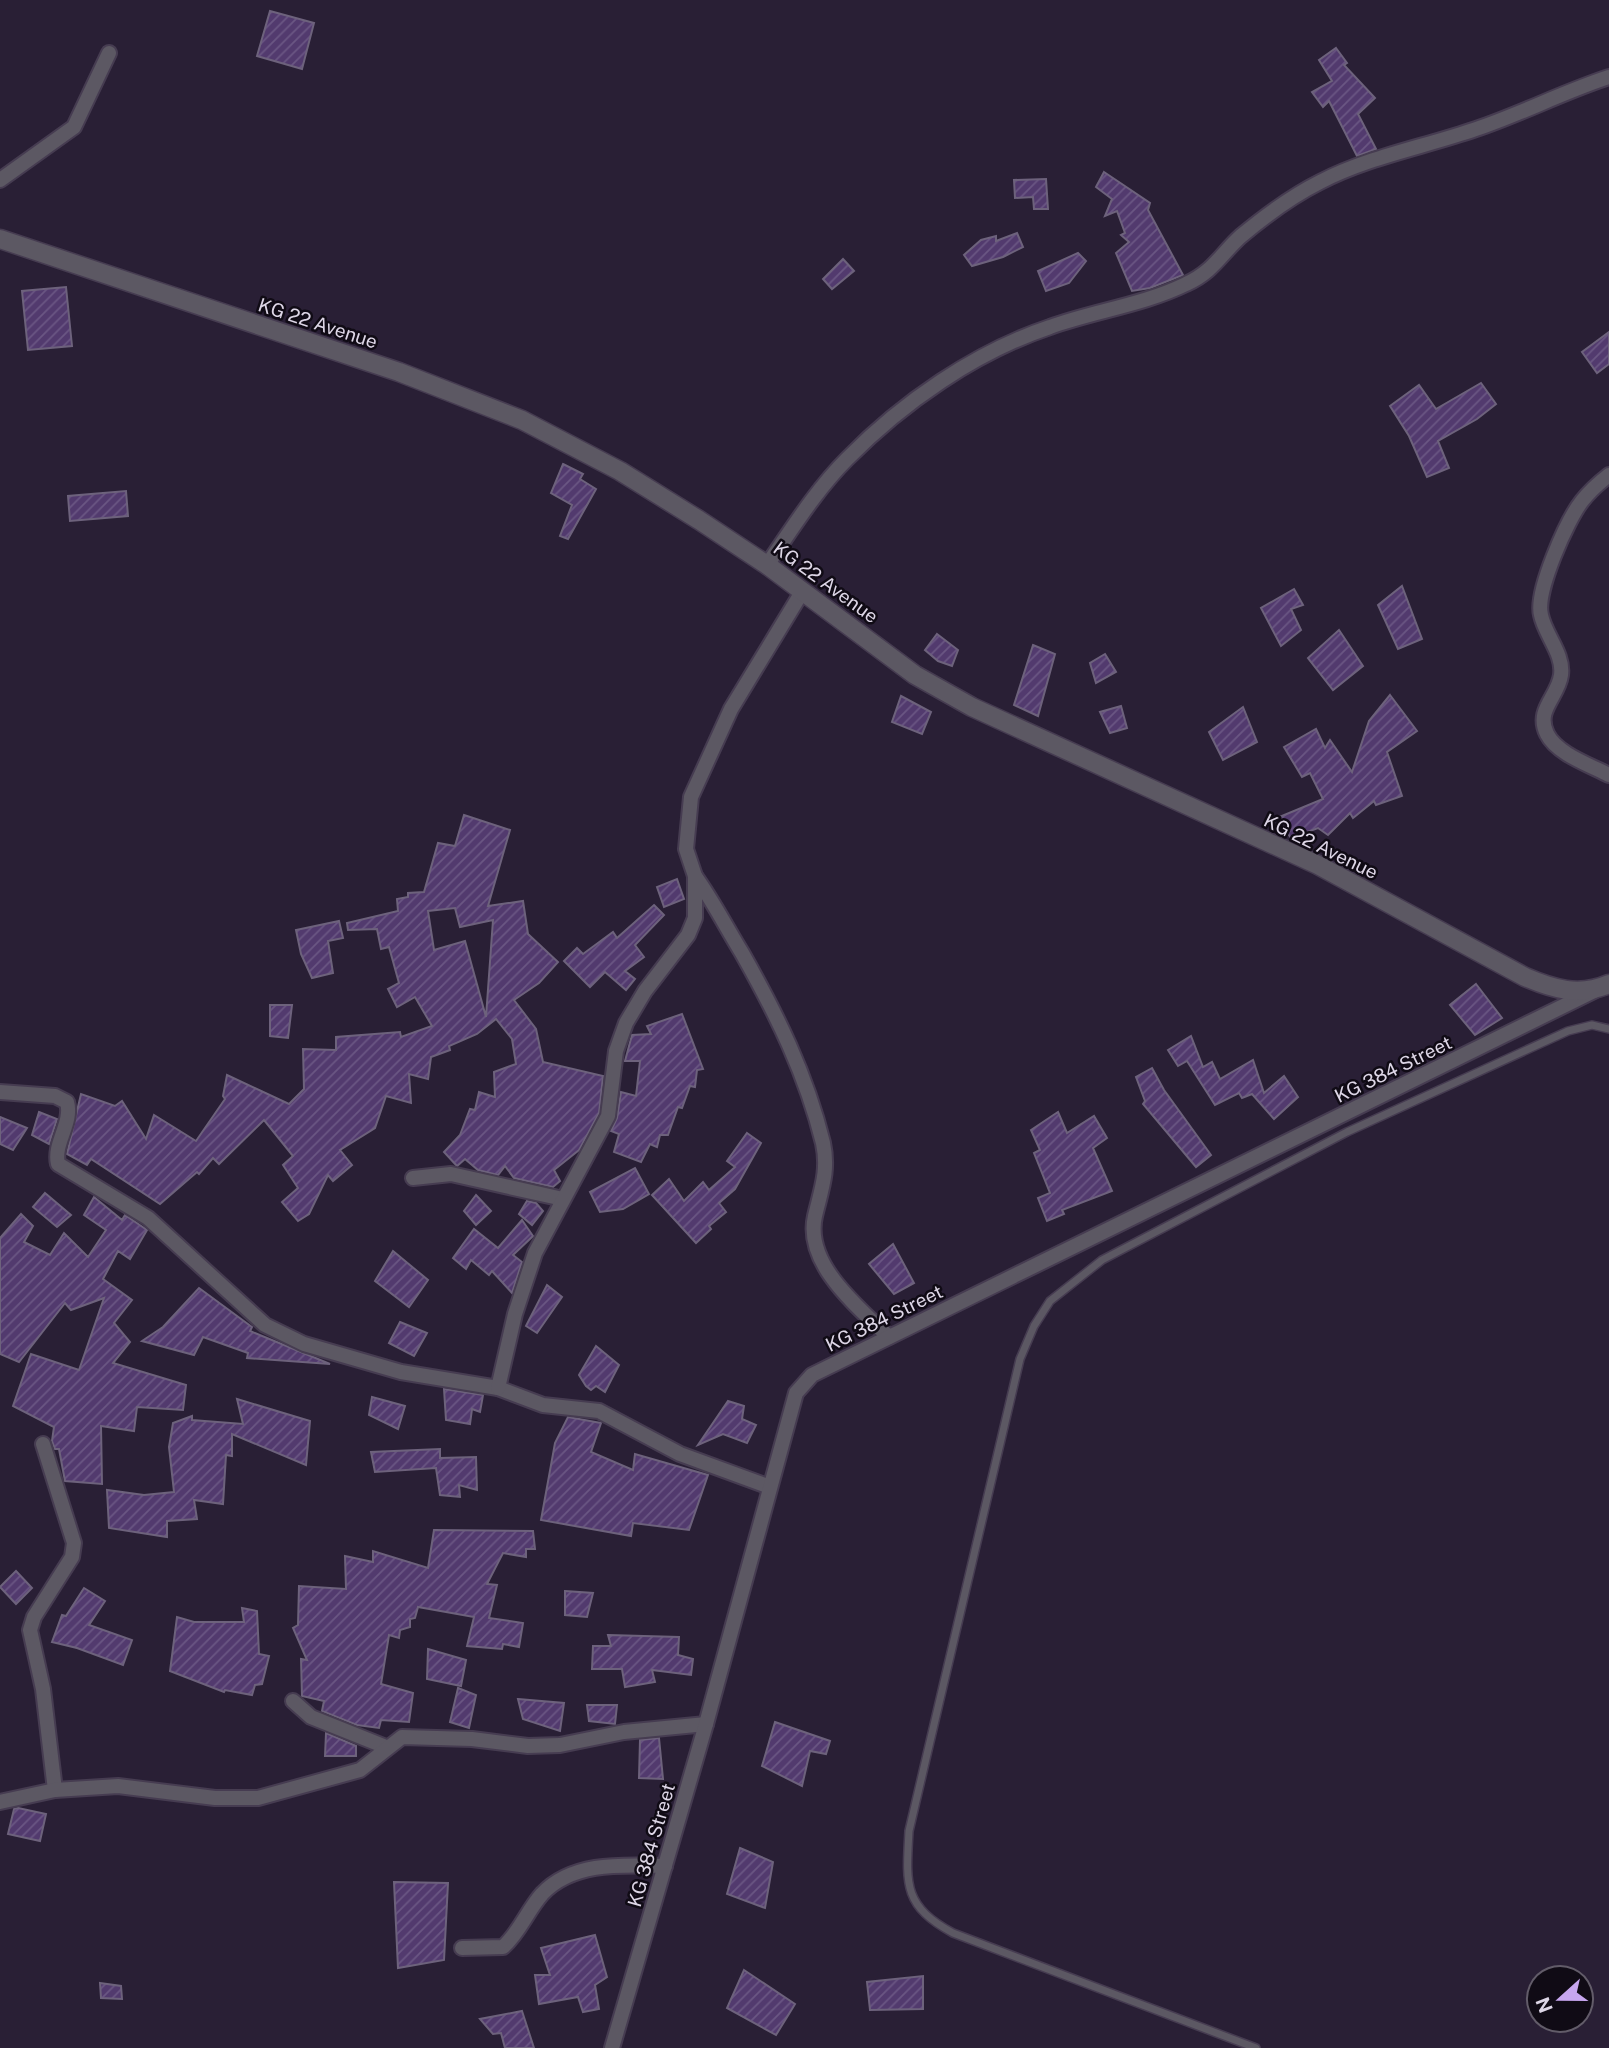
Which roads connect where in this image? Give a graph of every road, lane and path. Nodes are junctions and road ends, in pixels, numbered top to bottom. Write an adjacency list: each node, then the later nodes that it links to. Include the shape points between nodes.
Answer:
1 (109, 53): 3 (street, via 74,127)
2 (1609, 77): 6 (street, via 1320,182 1272,212 1239,238 1214,268 1187,284 1049,327 986,354 892,418 846,460)
3 (0, 180)
4 (0, 239): 6 (street, KG 22 Avenue, via 399,372 522,420 621,471)
5 (1609, 475): 8 (street, via 1581,501 1558,546 1539,611 1561,667 1561,678 1542,722 1549,737 1568,753)
6 (767, 565): 7 (street, KG 22 Avenue)
7 (802, 592): 9 (street, via 731,709 691,797 686,849); 10 (street, KG 22 Avenue, via 915,675 972,707 1318,865 1525,977 1560,990)
8 (1609, 775)
9 (695, 876): 14 (street, via 695,918 626,1023 617,1051 608,1116); 15 (street, via 780,1020 803,1074 827,1172 812,1231 817,1254)
10 (1607, 985): 15 (street, KG 384 Street)
11 (1609, 1029): 27 (lane, via 1592,1025 1567,1031 1348,1132 1102,1260 1050,1301 1020,1359 909,1832 907,1882 927,1919 953,1933)
12 (0, 1092): 16 (street, via 55,1096 67,1102 58,1164 148,1218 265,1325 345,1357 401,1372)
13 (413, 1178): 14 (street, via 452,1174)
14 (563, 1199): 16 (street, via 535,1253 514,1314)
15 (889, 1337): 18 (street, KG 384 Street, via 803,1383)
16 (498, 1388): 18 (street, via 543,1405 599,1411 680,1454)
17 (43, 1444): 22 (street, via 74,1543 72,1557 30,1630 43,1689)
18 (770, 1487): 20 (street, KG 384 Street)
19 (293, 1701): 21 (street, via 310,1717)
20 (706, 1724): 21 (street, via 624,1732 560,1745 427,1736 402,1737); 24 (street, KG 384 Street)
21 (386, 1746): 22 (street, via 360,1770 258,1798 215,1798 118,1786)
22 (55, 1790): 23 (street)
23 (0, 1802)
24 (665, 1866): 25 (street, via 612,1865 570,1876 543,1893 503,1947); 26 (street, KG 384 Street)
25 (463, 1948)
26 (612, 2048)
27 (1256, 2048)

